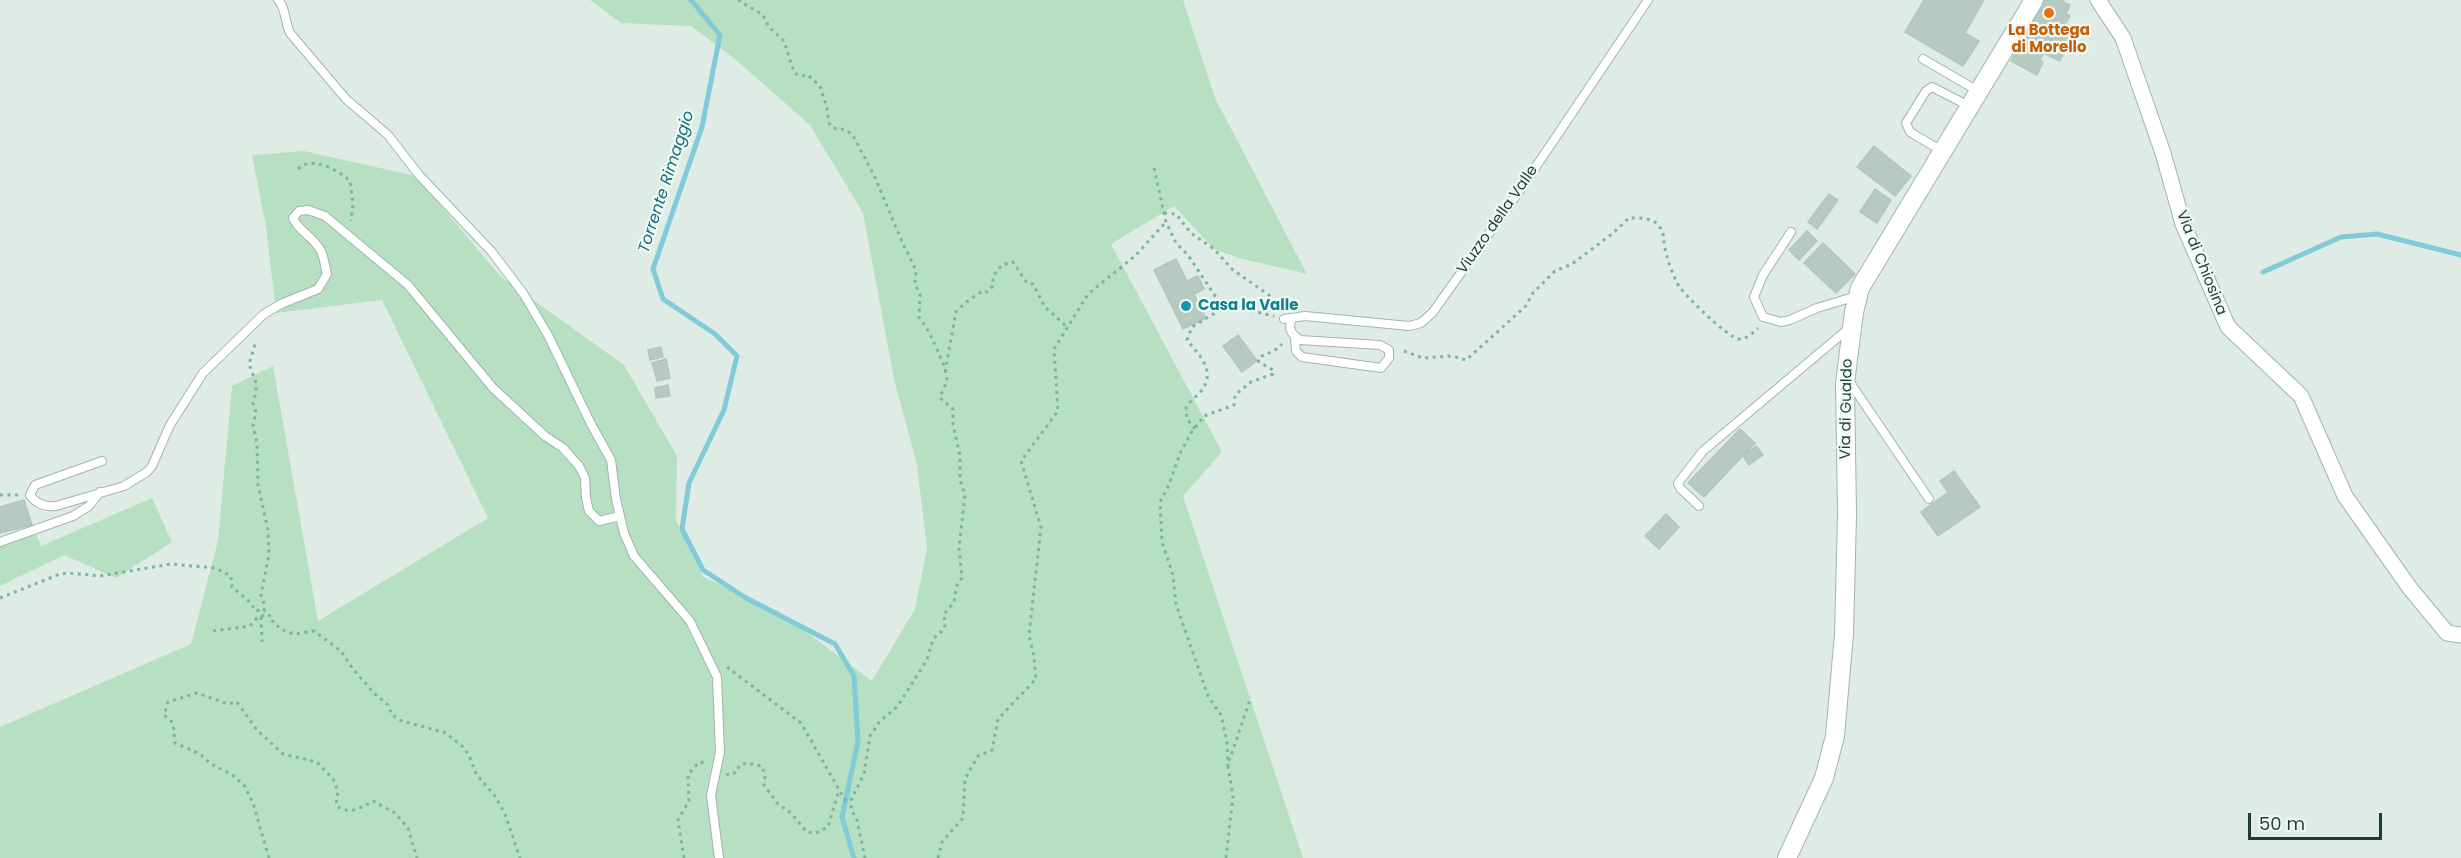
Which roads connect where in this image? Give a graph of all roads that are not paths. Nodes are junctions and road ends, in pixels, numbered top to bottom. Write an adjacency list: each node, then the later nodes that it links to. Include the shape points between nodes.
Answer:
1 (278, 0): 17 (lane, via 290,33 317,66 346,99 388,135 419,176 491,251 523,293 611,460)
2 (1648, 0): 11 (lane, Viuzzo della Valle, via 1434,312 1421,323 1409,326 1305,316 1285,318)
3 (2034, 0): 6 (street, Via di Gualdo)
4 (2098, 0): 19 (street, Via di Chiosina, via 2123,38 2183,224 2228,327 2301,396 2344,496 2447,633)
5 (1923, 58): 6 (lane)
6 (1974, 99): 7 (street, Via di Gualdo); 7 (lane, via 1932,87 1926,90 1906,127)
7 (1943, 151): 9 (street, Via di Gualdo)
8 (1791, 232): 9 (lane, via 1763,275 1754,297 1763,316 1781,322)
9 (1858, 296): 10 (street, Via di Gualdo)
10 (1852, 326): 12 (street, Via di Gualdo); 16 (lane, via 1703,451 1678,483)
11 (1292, 334): 11 (lane, via 1300,340 1380,345 1389,350 1389,358 1381,368 1302,357)
12 (1846, 375): 15 (lane); 21 (street, Via di Gualdo, via 1844,634 1835,736 1824,778)
13 (102, 461): 14 (lane, via 35,485 30,495 48,507)
14 (100, 492): 17 (lane, via 124,486 147,472 170,424 204,373 254,323 281,304 318,289 327,274 321,250 293,218 299,211 308,210 325,216 408,285 493,388 545,436 563,447 585,478 589,511 599,521); 18 (lane, via 89,506 73,516)
15 (1929, 499)
16 (1699, 506)
17 (620, 516): 20 (lane, via 634,556 690,621 717,677 720,752 711,795)
18 (0, 542)
19 (2461, 635)
20 (719, 858)
21 (1787, 858)

